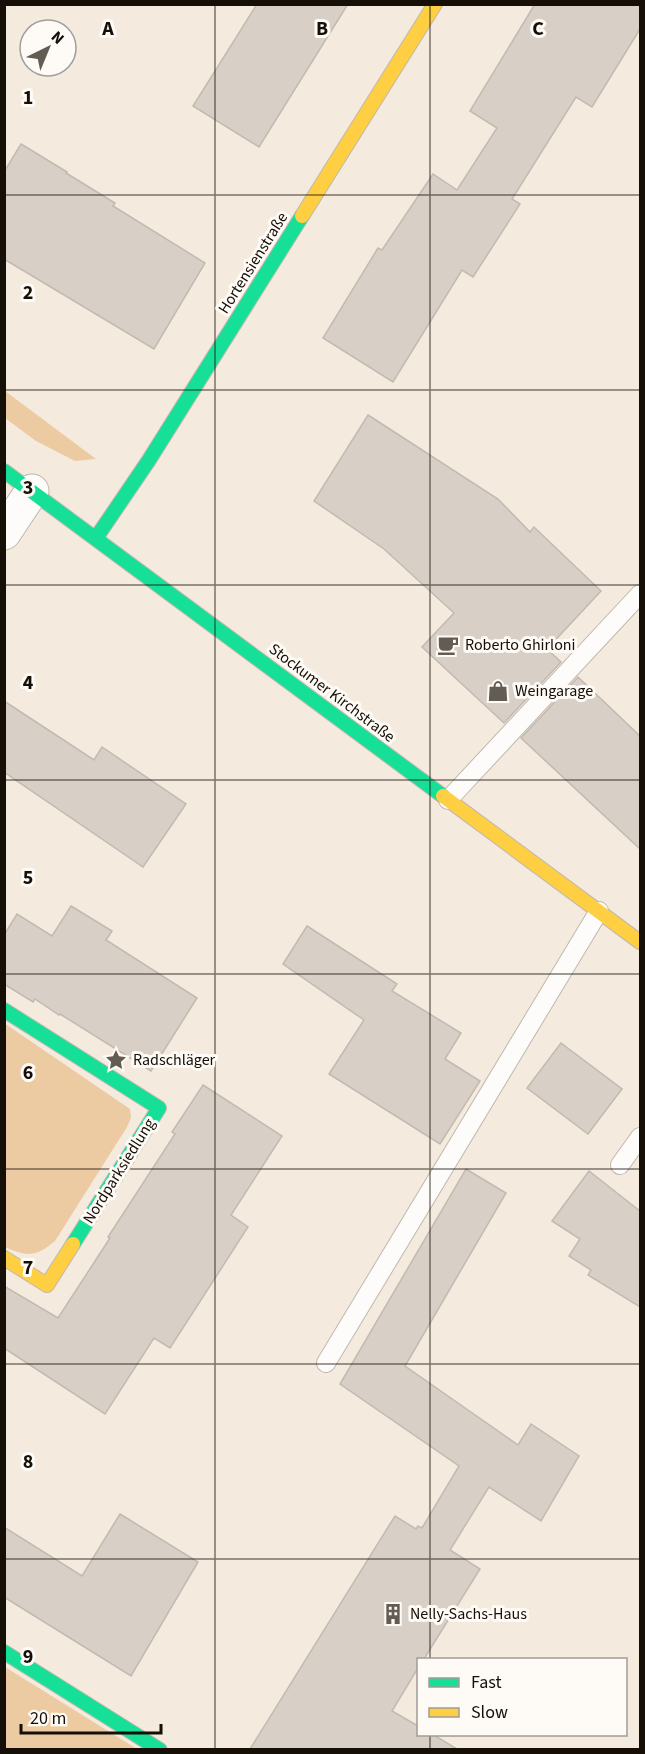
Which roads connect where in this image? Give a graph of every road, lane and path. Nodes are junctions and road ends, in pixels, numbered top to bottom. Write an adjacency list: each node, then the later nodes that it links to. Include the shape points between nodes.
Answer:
1 (435, 4): 5 (street, Hortensienstraße, via 156,450)
2 (4, 471): 3 (street, Stockumer Kirchstraße)
3 (32, 491): 4 (street); 5 (street, Stockumer Kirchstraße)
4 (4, 533)
5 (96, 538): 7 (street, Stockumer Kirchstraße)
6 (640, 594): 7 (lane)
7 (448, 800): 8 (street, Stockumer Kirchstraße)
8 (599, 911): 9 (street, Stockumer Kirchstraße); 14 (lane)
9 (640, 942)
10 (4, 1010): 13 (street, Nordparksiedlung, via 159,1108 47,1285)
11 (640, 1137): 12 (lane)
12 (620, 1165)
13 (4, 1258)
14 (326, 1363)
15 (4, 1652): 16 (street)
16 (160, 1749)

